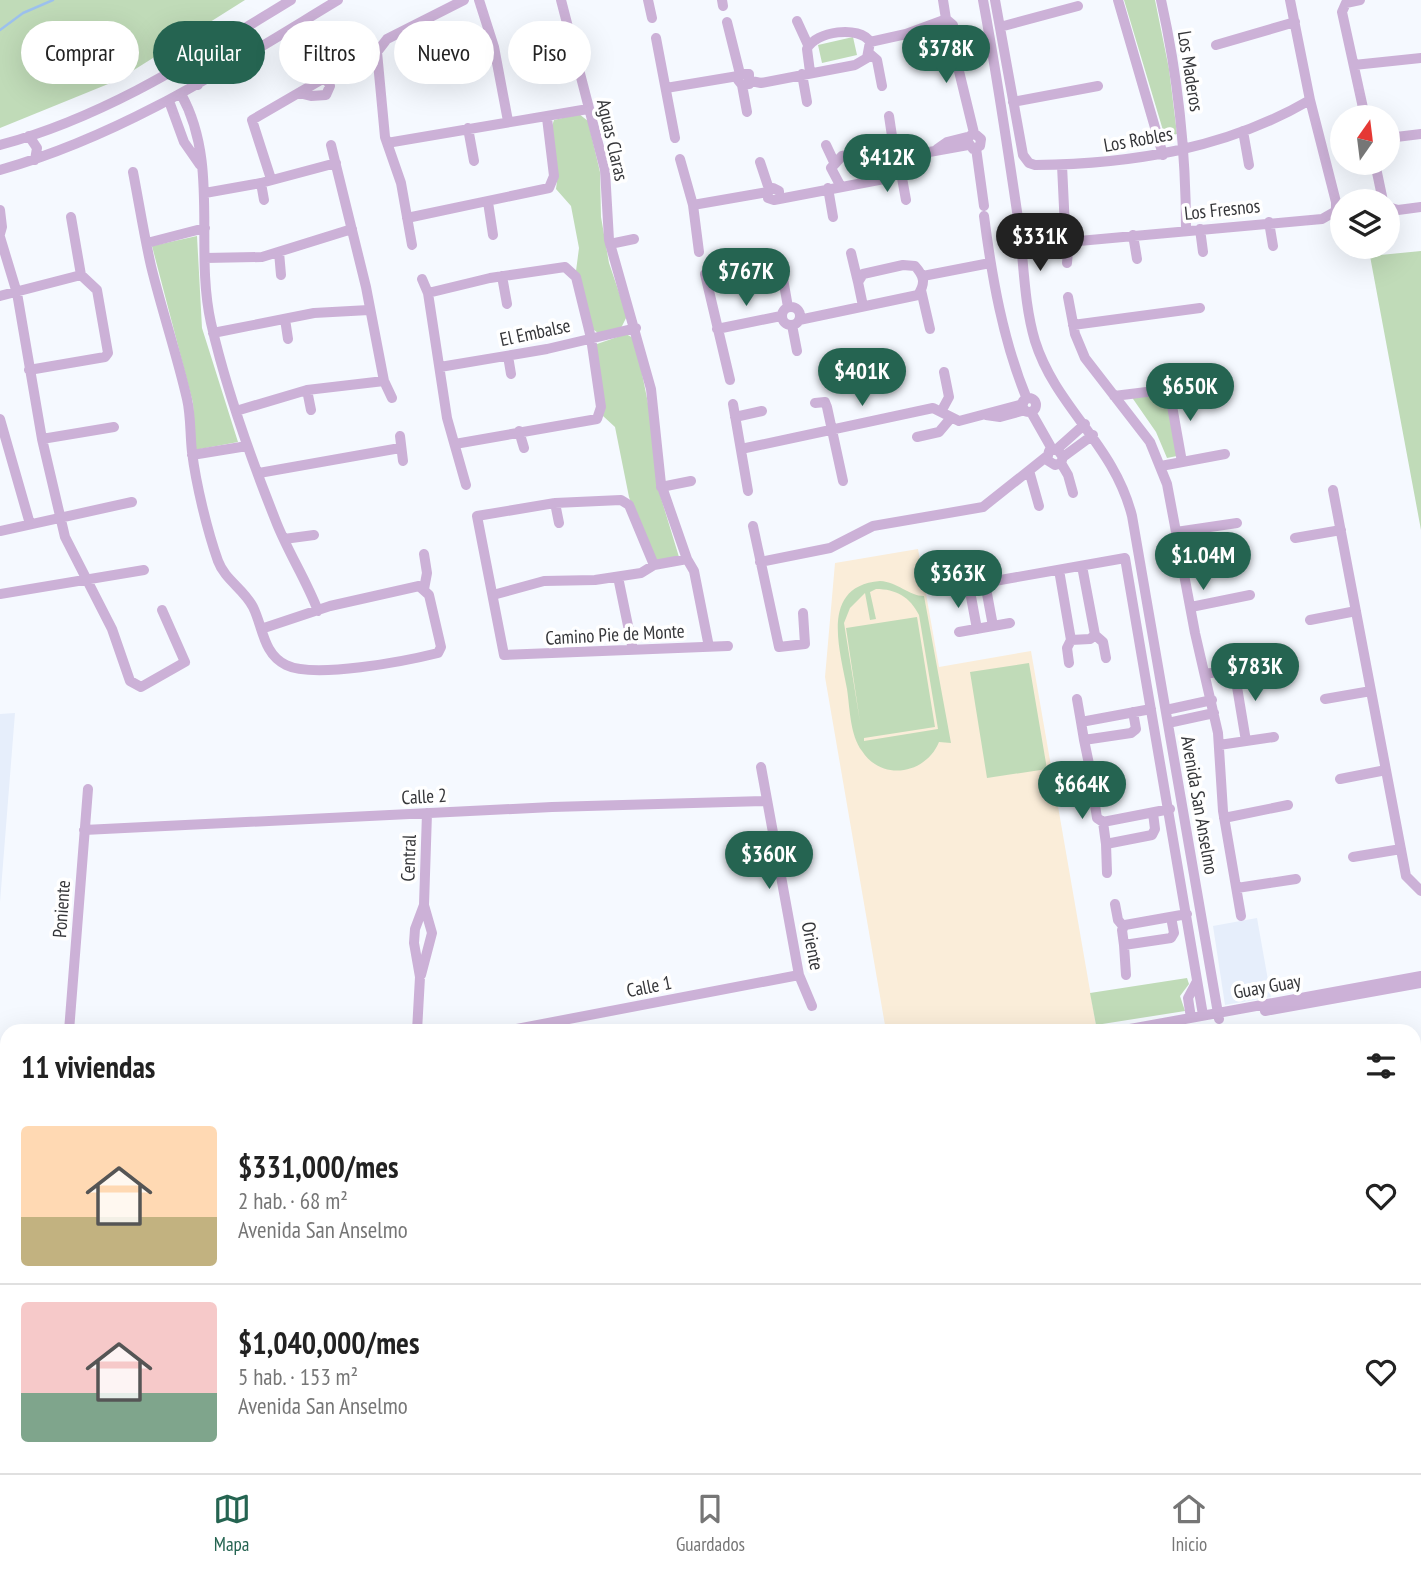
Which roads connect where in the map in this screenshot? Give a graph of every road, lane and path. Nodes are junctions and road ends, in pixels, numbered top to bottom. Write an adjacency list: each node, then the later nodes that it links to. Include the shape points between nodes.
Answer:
1 (291, 0): 16 (street)
2 (338, 0): 34 (street)
3 (464, 0): 17 (street)
4 (479, 0): 49 (street, via 494,47)
5 (561, 0): 45 (street, Aguas Claras)
6 (648, 0): 15 (street)
7 (943, 0): 21 (street)
8 (983, 0): 167 (street, Avenida San Anselmo, via 1032,328 1049,373)
9 (995, 0): 22 (street, Los Robles)
10 (1118, 0): 63 (street)
11 (1161, 0): 62 (street, Los Maderos)
12 (1290, 0): 20 (street)
13 (1360, 0): 30 (street, via 1346,3 1342,9)
14 (1078, 6): 22 (street)
15 (652, 18)
16 (256, 21)
17 (424, 21)
18 (797, 21): 26 (street)
19 (727, 22): 32 (street)
20 (1295, 22): 27 (street); 41 (street)
21 (946, 25): 25 (street); 56 (street)
22 (1000, 27): 43 (street, Los Robles)
23 (394, 36): 57 (street, via 377,52)
24 (656, 38): 37 (street)
25 (870, 42): 26 (street, via 855,32 820,38); 28 (street)
26 (808, 45): 31 (street)
27 (1216, 45)
28 (870, 54): 31 (street, via 855,65); 35 (street, via 877,60)
29 (1421, 58): 30 (street)
30 (1354, 65): 44 (street)
31 (806, 73): 32 (street, via 761,83); 42 (street)
32 (743, 79): 37 (street); 46 (street)
33 (153, 81): 53 (street, via 92,112)
34 (198, 85): 39 (street)
35 (882, 86)
36 (1098, 86): 43 (street)
37 (666, 88): 55 (street)
38 (299, 93): 77 (street, via 252,120)
39 (181, 94): 40 (street); 71 (street, via 198,128)
40 (169, 100): 66 (street, via 103,134); 71 (street, via 184,142)
41 (1310, 100): 51 (street, Los Robles); 80 (street)
42 (807, 102)
43 (1013, 102): 72 (street, Los Robles, via 1026,160 1035,165)
44 (1362, 105)
45 (588, 109): 48 (street); 105 (street, Aguas Claras, via 605,170)
46 (747, 112)
47 (889, 116): 61 (street, via 892,136)
48 (547, 118): 49 (street); 85 (street, via 554,176 549,188)
49 (508, 121): 50 (street)
50 (468, 128): 57 (street); 67 (street)
51 (1243, 131): 62 (street, Los Robles); 73 (street)
52 (1421, 134): 54 (street)
53 (29, 136): 58 (street); 66 (street, via 37,148)
54 (1400, 137)
55 (675, 138)
56 (971, 141): 64 (street, via 947,142 937,149); 115 (street)
57 (387, 143): 93 (street)
58 (0, 145)
59 (331, 145): 70 (street)
60 (826, 145): 69 (street)
61 (886, 148): 64 (street); 69 (street, via 842,156)
62 (1184, 149): 63 (street, Los Robles); 98 (street, Los Maderos)
63 (1163, 155): 72 (street, Los Robles)
64 (897, 158): 75 (street)
65 (680, 159): 86 (street)
66 (35, 160): 74 (street)
67 (474, 161)
68 (760, 162): 81 (street)
69 (834, 162): 78 (street, via 832,172)
70 (336, 163): 77 (street); 96 (street)
71 (200, 165): 82 (street)
72 (1062, 165): 102 (street)
73 (1249, 165)
74 (0, 170)
75 (895, 170): 78 (street, via 884,179); 84 (street, via 902,178)
76 (133, 172): 104 (street)
77 (266, 181): 82 (street); 83 (street)
78 (840, 185): 79 (street)
79 (828, 188): 81 (street, via 770,199); 92 (street)
80 (1331, 189)
81 (769, 190): 86 (street)
82 (205, 193): 95 (street)
83 (264, 200)
84 (906, 200)
85 (488, 202): 93 (street); 99 (street)
86 (693, 205): 109 (street)
87 (1421, 207): 89 (street)
88 (0, 210): 100 (street)
89 (1400, 210)
90 (1330, 214): 94 (street, Los Fresnos, via 1321,219)
91 (71, 217): 118 (street)
92 (833, 217)
93 (407, 218): 106 (street)
94 (1269, 222): 97 (street, Los Fresnos); 107 (street)
95 (205, 228): 104 (street); 112 (street)
96 (352, 229): 108 (street); 133 (street)
97 (1200, 229): 98 (street, Los Fresnos); 110 (street)
98 (1186, 230): 101 (street, Los Fresnos)
99 (493, 234)
100 (0, 235): 125 (street)
101 (1133, 235): 102 (street, Los Fresnos); 113 (street)
102 (1069, 238): 114 (street)
103 (634, 239): 105 (street)
104 (147, 243): 181 (street, via 188,401)
105 (610, 244): 138 (street, Aguas Claras)
106 (412, 245)
107 (1273, 246)
108 (279, 252): 112 (street, via 262,257); 119 (street)
109 (699, 252)
110 (1203, 252)
111 (851, 253): 123 (street)
112 (205, 258): 141 (street)
113 (1137, 259)
114 (1067, 263)
115 (990, 264): 121 (street); 159 (street)
116 (782, 273): 131 (street)
117 (705, 274): 139 (street)
118 (81, 275): 125 (street); 147 (street, via 97,290 108,353)
119 (281, 275)
120 (502, 276): 126 (street); 129 (street); 142 (street, via 569,269 576,277)
121 (923, 276): 123 (street, via 915,266 903,265 863,274); 124 (street)
122 (422, 279): 126 (street)
123 (859, 282): 130 (street)
124 (921, 290): 130 (street, via 918,295); 140 (street)
125 (17, 293): 127 (street); 147 (street)
126 (428, 293): 146 (street)
127 (0, 296)
128 (1068, 297): 137 (street)
129 (507, 304)
130 (863, 306): 136 (street)
131 (788, 307): 134 (street); 136 (street, via 799,311)
132 (1200, 308): 137 (street)
133 (369, 310): 135 (street); 151 (street)
134 (781, 316): 136 (street, via 786,324); 139 (street)
135 (285, 319): 141 (street); 143 (street)
136 (796, 323): 144 (street)
137 (1073, 325): 155 (street, via 1085,358)
138 (636, 328): 142 (street, El Embalse); 191 (street, Aguas Claras, via 651,389)
139 (717, 329): 150 (street)
140 (930, 329)
141 (213, 333): 162 (street)
142 (591, 338): 145 (street, El Embalse); 170 (street, via 601,403 598,417 592,422)
143 (288, 339)
144 (797, 351)
145 (508, 356): 146 (street, El Embalse); 149 (street)
146 (440, 367): 175 (street, via 447,418)
147 (29, 370): 174 (street)
148 (944, 372): 161 (street, via 949,397)
149 (511, 374)
150 (730, 380)
151 (384, 381): 154 (street); 156 (street)
152 (1212, 384): 153 (street)
153 (1169, 389): 155 (street); 184 (street)
154 (307, 390): 160 (street); 162 (street)
155 (1114, 396): 185 (street, via 1143,432)
156 (392, 398)
157 (816, 403): 169 (street, via 825,402)
158 (733, 404): 164 (street)
159 (1027, 406): 166 (street, via 960,421); 182 (street)
160 (311, 410)
161 (942, 410): 166 (street); 169 (street, via 933,408)
162 (236, 411): 176 (street)
163 (762, 411): 164 (street)
164 (735, 417): 179 (street)
165 (0, 419): 201 (street)
166 (950, 419): 173 (street, via 939,432)
167 (1085, 424): 171 (street, Avenida San Anselmo); 182 (street)
168 (114, 427): 174 (street)
169 (832, 430): 179 (street); 189 (street)
170 (519, 431): 175 (street); 178 (street)
171 (1093, 435): 182 (street); 251 (street, Avenida San Anselmo, via 1112,464 1129,505)
172 (400, 436): 177 (street)
173 (917, 437)
174 (42, 439): 198 (street)
175 (456, 444): 190 (street)
176 (247, 446): 181 (street); 186 (street)
177 (400, 448): 183 (street); 186 (street)
178 (524, 448)
179 (741, 449): 193 (street)
180 (1225, 454): 184 (street)
181 (192, 455): 233 (street, via 219,564 250,601)
182 (1056, 457): 187 (street); 194 (street)
183 (403, 461)
184 (1182, 462): 185 (street)
185 (1161, 466): 205 (street)
186 (259, 473): 208 (street)
187 (1025, 474): 197 (street); 211 (street, via 983,507 873,526 830,548)
188 (691, 481): 191 (street)
189 (843, 481)
190 (467, 485)
191 (662, 487): 210 (street, Aguas Claras)
192 (1333, 490): 203 (street)
193 (748, 491)
194 (1073, 493)
195 (132, 502): 198 (street)
196 (555, 503): 199 (street); 212 (street, via 625,502); 223 (street, via 477,516)
197 (1039, 506)
198 (59, 516): 201 (street); 217 (street)
199 (559, 523)
200 (1237, 523): 205 (street)
201 (30, 524): 204 (street)
202 (753, 526): 211 (street)
203 (1341, 530): 207 (street); 228 (street)
204 (0, 531)
205 (1176, 532): 225 (street)
206 (314, 536): 208 (street)
207 (1295, 538)
208 (284, 539): 227 (street)
209 (424, 554): 220 (street)
210 (687, 559): 212 (street); 239 (street, Aguas Claras, via 694,571)
211 (760, 562): 229 (street, via 779,647 805,643)
212 (654, 565): 216 (street)
213 (1082, 566): 215 (street); 236 (street); 250 (street, via 1125,558)
214 (144, 570): 217 (street)
215 (1059, 570): 218 (street); 237 (street)
216 (618, 577): 223 (street, via 544,581); 240 (street)
217 (86, 580): 222 (street); 226 (street, via 136,686 185,663)
218 (985, 583): 219 (street); 232 (street)
219 (970, 586): 221 (street); 234 (street)
220 (424, 589): 227 (street, via 416,586); 233 (street, via 441,645 435,654 371,666 300,669 274,656)
221 (944, 590)
222 (1, 591)
223 (493, 595): 240 (street, Camino Pie de Monte, via 504,655)
224 (1250, 595): 225 (street)
225 (1191, 607): 245 (street)
226 (162, 610)
227 (318, 611): 233 (street)
228 (1356, 611): 230 (street); 246 (street)
229 (803, 613)
230 (1310, 620)
231 (1010, 623): 232 (street)
232 (993, 626): 234 (street)
233 (261, 629)
234 (977, 629): 235 (street)
235 (960, 632)
236 (1095, 635): 237 (street); 241 (street, via 1103,642)
237 (1071, 640): 242 (street)
238 (728, 646): 239 (street, Camino Pie de Monte)
239 (709, 647): 240 (street, Camino Pie de Monte)
240 (634, 650)
241 (1106, 658)
242 (1069, 663)
243 (1266, 664): 244 (street)
244 (1234, 669): 245 (street); 258 (street)
245 (1205, 674): 249 (street)
246 (1371, 691): 248 (street); 262 (street)
247 (1077, 699): 254 (street)
248 (1325, 699)
249 (1212, 700): 251 (street); 253 (street)
250 (1151, 709): 252 (street); 268 (street)
251 (1166, 710): 255 (street, Avenida San Anselmo)
252 (1133, 712): 254 (street); 257 (street, via 1136,729 1131,733)
253 (1214, 713): 255 (street); 259 (street)
254 (1080, 722): 257 (street)
255 (1168, 723): 297 (street, Avenida San Anselmo)
256 (1274, 737): 258 (street)
257 (1084, 740): 260 (street)
258 (1246, 741): 259 (street)
259 (1219, 745): 271 (street)
260 (1089, 764)
261 (761, 767): 266 (street, Oriente)
262 (1386, 770): 263 (street); 275 (street)
263 (1340, 779)
264 (88, 789): 273 (street, Poniente)
265 (1093, 792): 272 (street, via 1097,818)
266 (766, 801): 269 (street, Calle 2); 288 (street, Oriente)
267 (1288, 806): 271 (street)
268 (1170, 810): 270 (street); 283 (street)
269 (427, 813): 273 (street, Calle 2); 282 (street, Central)
270 (1153, 813): 272 (street); 274 (street, via 1152,835)
271 (1224, 818): 279 (street)
272 (1103, 822): 274 (street)
273 (84, 830): 299 (street, Poniente)
274 (1106, 844): 277 (street)
275 (1401, 849): 276 (street); 280 (street, via 1406,876)
276 (1353, 857)
277 (1107, 873)
278 (1296, 879): 279 (street)
279 (1237, 888): 284 (street)
280 (1421, 891)
281 (1115, 904): 286 (street)
282 (424, 905): 291 (street, Central, via 414,943); 291 (street, Central, via 432,933)
283 (1187, 914): 285 (street); 293 (street)
284 (1241, 916)
285 (1171, 917): 286 (street); 287 (street, via 1171,938)
286 (1123, 926): 287 (street)
287 (1124, 945): 289 (street)
288 (799, 975): 294 (street, Oriente); 301 (street, Calle 1)
289 (1126, 975)
290 (1421, 976): 295 (street, Guay Guay)
291 (420, 977): 300 (street, Central)
292 (1421, 983): 295 (street, Guay Guay)
293 (1196, 984): 296 (street); 298 (street, via 1188,998)
294 (812, 1006)
295 (1259, 1009): 297 (street, Guay Guay)
296 (1203, 1016): 297 (street, Guay Guay); 298 (street, Guay Guay)
297 (1219, 1016): 303 (street, Guay Guay)
298 (1191, 1018): 302 (street, Guay Guay)
299 (70, 1024)
300 (417, 1024)
301 (543, 1024)
302 (1158, 1024)
303 (1184, 1024)

